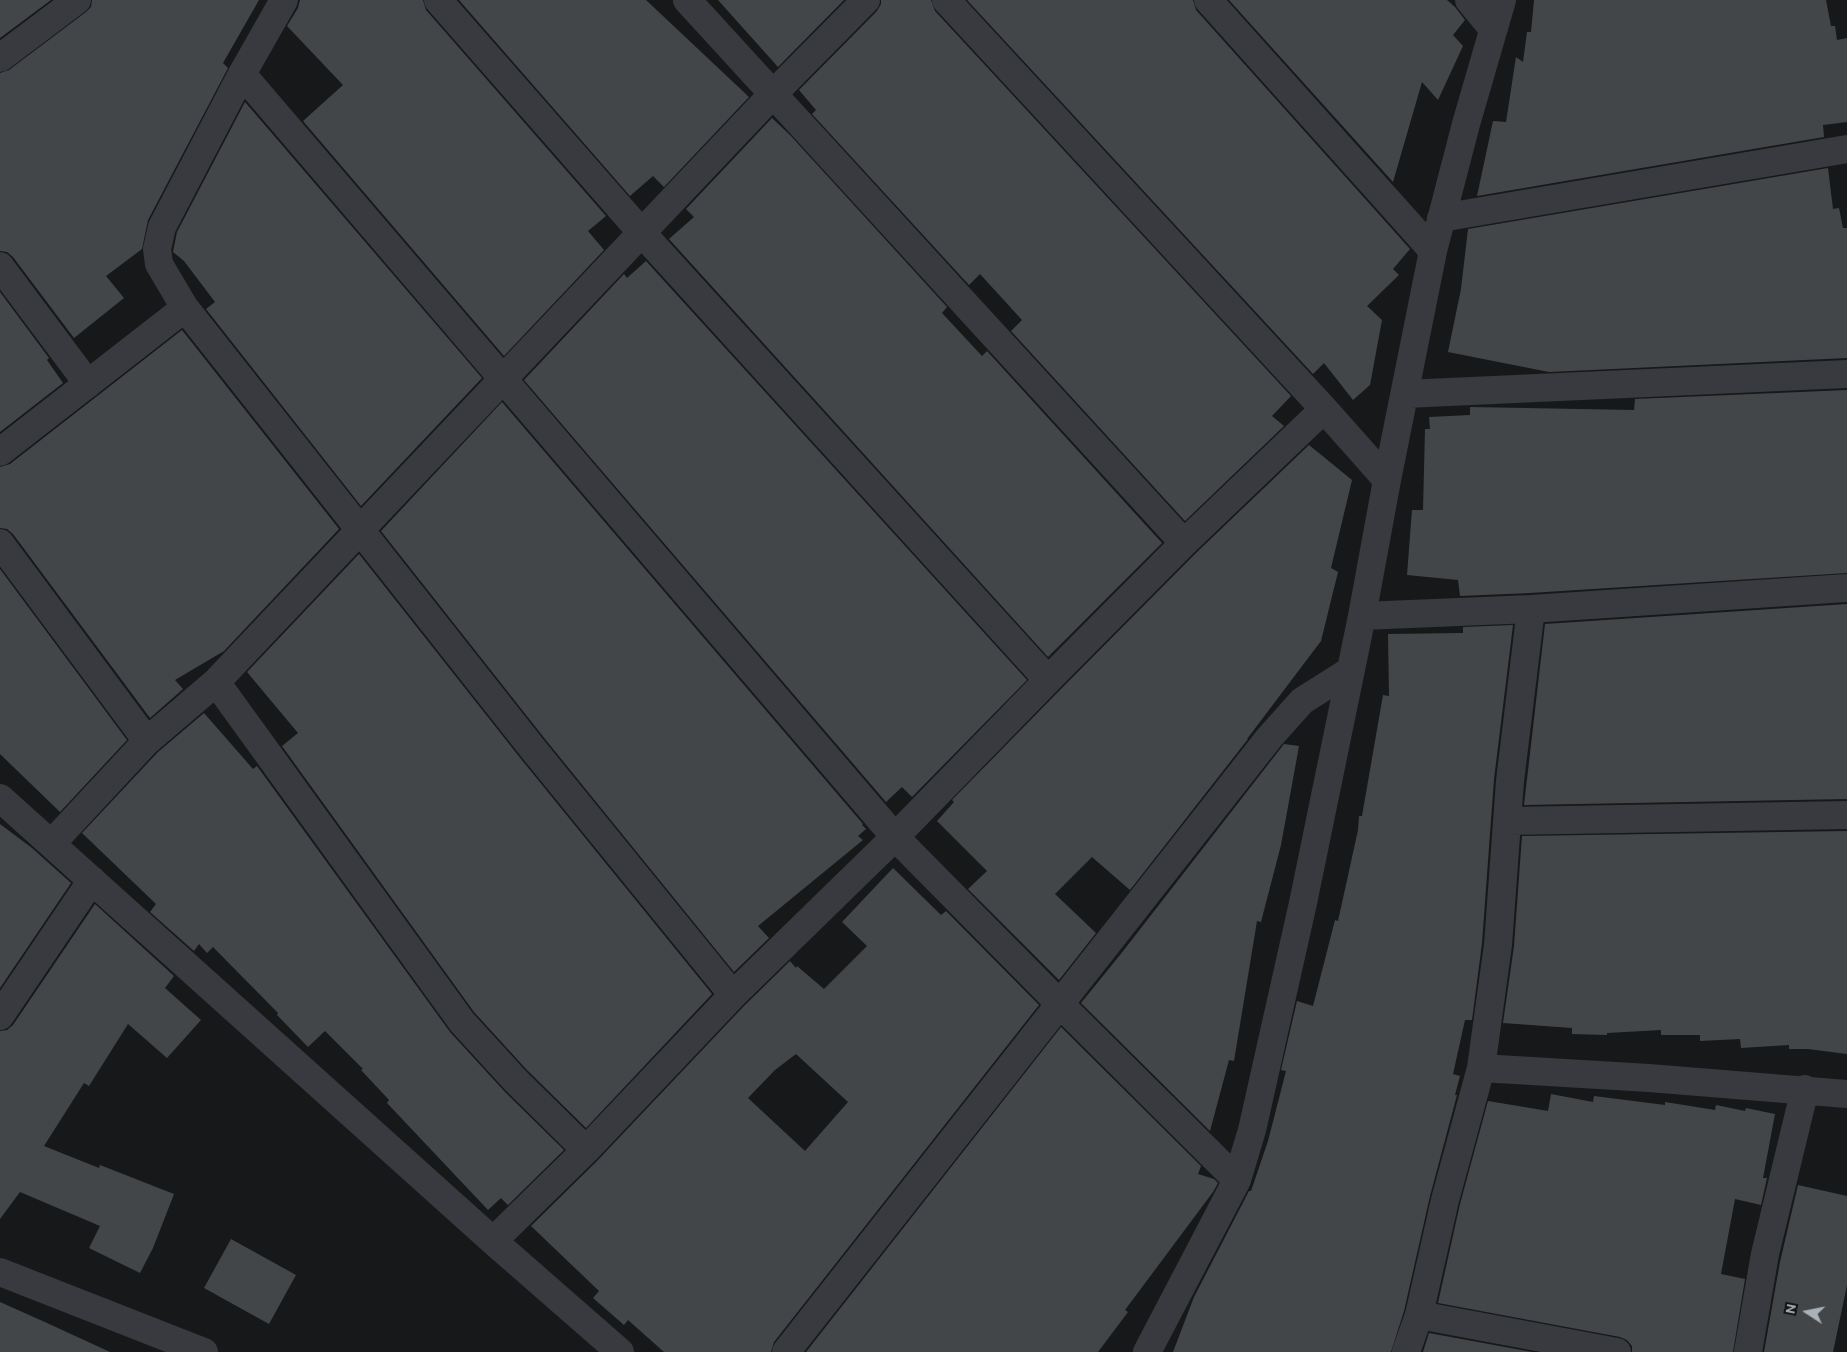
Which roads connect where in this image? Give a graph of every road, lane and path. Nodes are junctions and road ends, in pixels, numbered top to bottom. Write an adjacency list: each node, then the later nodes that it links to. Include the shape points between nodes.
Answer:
1 (78, 0): 11 (street)
2 (284, 0): 12 (street)
3 (438, 0): 16 (street)
4 (687, 0): 13 (street)
5 (866, 0): 13 (street)
6 (946, 0): 24 (street)
7 (1208, 0): 17 (street)
8 (1469, 0): 10 (street)
9 (1502, 0): 10 (street)
10 (1493, 29): 15 (street)
11 (0, 58)
12 (242, 74): 19 (street, via 162,227 157,249 159,264); 21 (street)
13 (773, 94): 16 (street); 29 (street)
14 (1847, 149): 15 (street)
15 (1441, 218): 17 (street)
16 (642, 233): 21 (street); 34 (street)
17 (1433, 251): 23 (street)
18 (0, 266): 22 (street)
19 (185, 308): 22 (street); 27 (street)
20 (1847, 374): 23 (street)
21 (503, 380): 27 (street); 40 (street)
22 (88, 384): 25 (street)
23 (1404, 394): 26 (street)
24 (1324, 409): 26 (street); 29 (street)
25 (0, 452)
26 (1387, 480): 32 (street)
27 (360, 530): 35 (street); 43 (street)
28 (0, 543): 36 (street)
29 (1184, 543): 34 (street)
30 (1847, 588): 31 (street)
31 (1531, 609): 32 (street); 39 (street)
32 (1362, 616): 33 (street)
33 (1351, 670): 44 (street, via 1302,701 1269,738); 50 (street, via 1303,903 1252,1130)
34 (1048, 680): 40 (street)
35 (216, 682): 36 (street); 49 (street, via 462,1022)
36 (147, 741): 41 (street)
37 (0, 798): 41 (street)
38 (1847, 815): 39 (street)
39 (1508, 821): 46 (street, via 1498,945)
40 (896, 838): 43 (street); 44 (street)
41 (52, 843): 42 (street)
42 (92, 880): 45 (street); 51 (street)
43 (733, 995): 49 (street)
44 (1061, 1005): 50 (street); 57 (street)
45 (0, 1016)
46 (1481, 1068): 47 (street); 53 (street)
47 (1805, 1089): 48 (street); 61 (street, via 1765,1254)
48 (1847, 1094)
49 (586, 1150): 51 (street)
50 (1237, 1180): 58 (street)
51 (493, 1241): 56 (street)
52 (0, 1272): 54 (street)
53 (1418, 1315): 59 (street); 60 (street)
54 (149, 1342): 55 (street)
55 (204, 1352)
56 (620, 1352)
57 (786, 1352)
58 (1147, 1352)
59 (1406, 1352)
60 (1617, 1352)
61 (1748, 1352)

